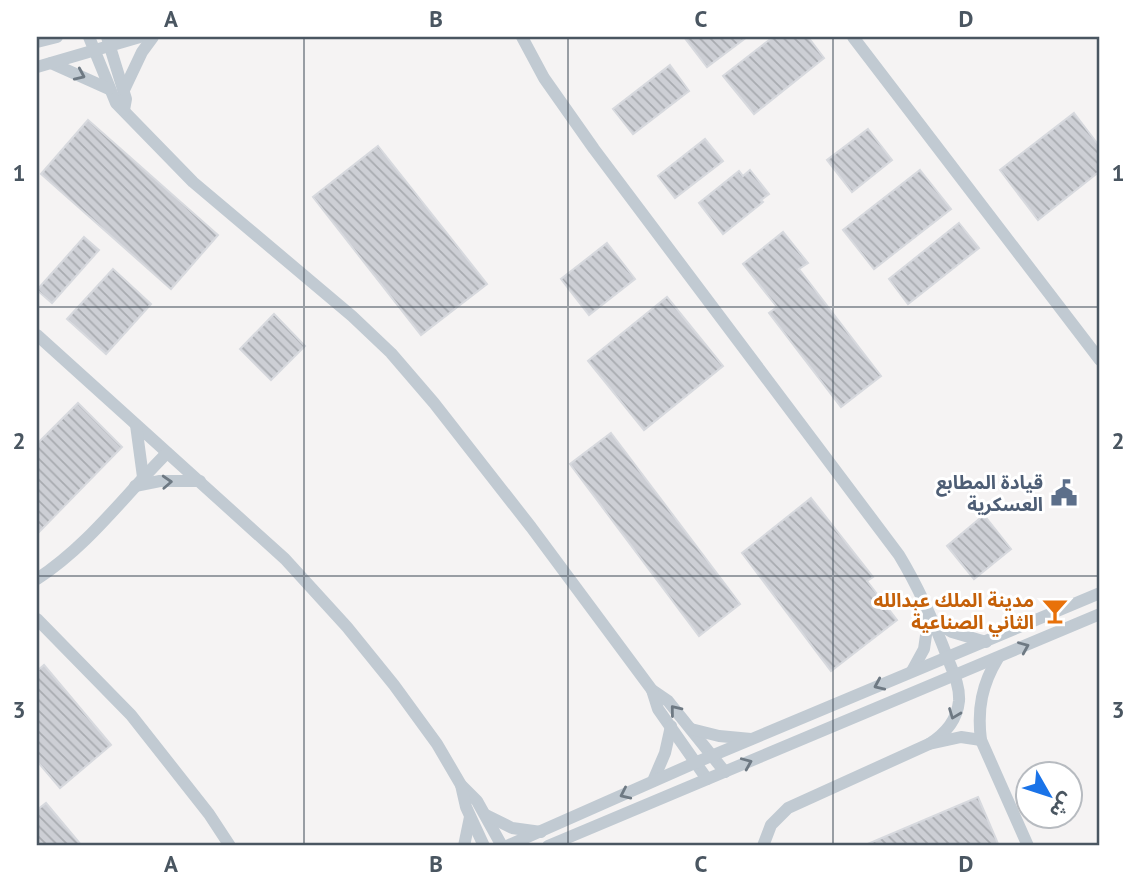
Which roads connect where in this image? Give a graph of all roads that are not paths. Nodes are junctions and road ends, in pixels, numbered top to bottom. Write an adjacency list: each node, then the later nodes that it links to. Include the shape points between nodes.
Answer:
1 (57, 37): 8 (street)
2 (89, 37): 9 (street)
3 (140, 37): 7 (street)
4 (153, 37): 13 (street)
5 (522, 37): 24 (street, via 544,78 594,149 899,555)
6 (853, 37): 16 (street)
7 (109, 41): 9 (street); 13 (street)
8 (37, 42)
9 (93, 51): 10 (street); 12 (street)
10 (51, 63): 11 (street); 12 (street, one-way to 12)
11 (37, 67)
12 (109, 89): 14 (street)
13 (124, 90): 14 (street)
14 (124, 110): 32 (street, via 193,182 391,353 523,517)
15 (37, 335): 17 (street)
16 (1100, 360)
17 (136, 425): 18 (street); 20 (street)
18 (167, 453): 19 (street); 20 (street)
19 (200, 481): 20 (street, one-way to 19); 43 (street, via 285,559 347,627 437,744)
20 (138, 482): 21 (street, via 94,534)
21 (41, 577): 22 (street)
22 (37, 593)
23 (1100, 593): 27 (street)
24 (931, 616): 27 (street, via 952,632); 28 (street); 30 (street, via 924,649)
25 (37, 619): 48 (street, via 131,715)
26 (1097, 619): 29 (street, one-way to 26)
27 (986, 642): 28 (street)
28 (947, 657): 30 (street); 31 (street)
29 (998, 658): 31 (street); 36 (street, via 981,697)
30 (912, 671): 35 (street, one-way to 35)
31 (954, 676): 37 (street, one-way to 37, via 959,698 954,720); 40 (street, one-way to 31)
32 (652, 690): 33 (street, via 658,709); 34 (street, one-way to 32, via 668,701)
33 (671, 726): 39 (street); 42 (street)
34 (691, 729): 35 (street); 38 (street)
35 (754, 739): 38 (street)
36 (981, 740): 37 (street, via 961,737); 53 (street)
37 (929, 744): 52 (street, via 788,808 771,825)
38 (712, 756): 39 (street); 40 (street)
39 (697, 762): 41 (street); 42 (street)
40 (724, 772): 41 (street)
41 (707, 779): 47 (street)
42 (653, 781): 46 (street, one-way to 46)
43 (461, 785): 44 (street); 45 (street)
44 (485, 815): 46 (street, via 512,828); 51 (street)
45 (470, 817): 49 (street); 50 (street)
46 (541, 832): 51 (street)
47 (555, 845)
48 (230, 846)
49 (464, 846)
50 (484, 846)
51 (505, 846)
52 (763, 846)
53 (1028, 846)

